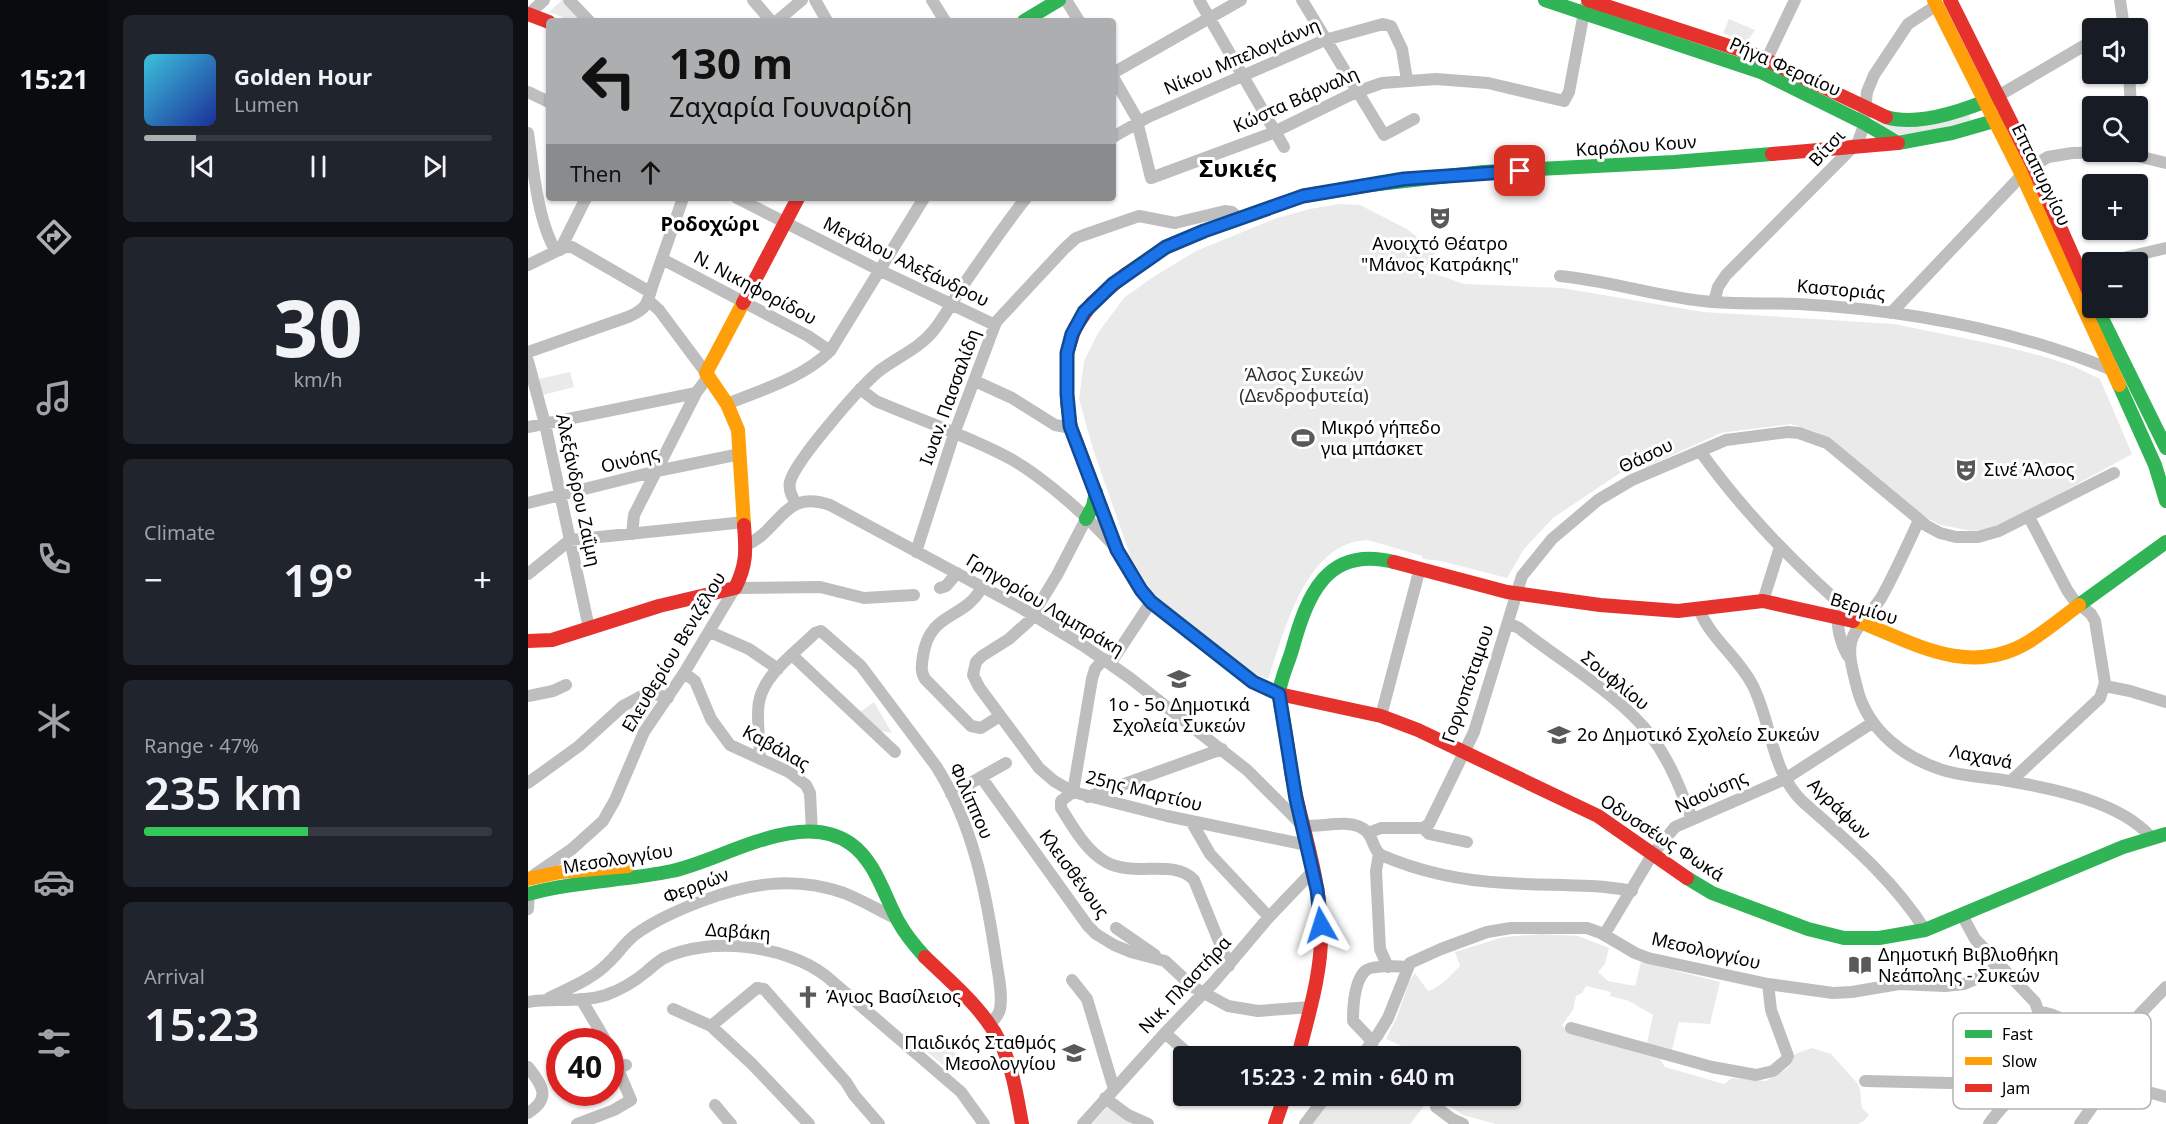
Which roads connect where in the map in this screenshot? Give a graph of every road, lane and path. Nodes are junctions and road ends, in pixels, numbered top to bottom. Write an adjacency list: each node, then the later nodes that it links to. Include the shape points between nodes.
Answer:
1 (544, 0): 17 (street)
2 (569, 0): 19 (street)
3 (753, 0): 20 (street)
4 (802, 0): 21 (street)
5 (815, 0): 22 (street)
6 (932, 0): 23 (street)
7 (1059, 0): 24 (street)
8 (1066, 0): 25 (street)
9 (1199, 0): 18 (street)
10 (1240, 0): 18 (street)
11 (1302, 0): 28 (street)
12 (1545, 0): 16 (street, Ρήγα Φεραίου)
13 (1794, 0): 30 (street)
14 (2120, 0): 26 (street)
15 (1940, 2): 38 (street, Επταπυργίου); 40 (street, Βίτσι, via 1906,27 1874,75)
16 (1586, 4): 30 (street, Ρήγα Φεραίου); 31 (street, Ρήγα Φεραίου); 35 (street, Κώστα Βάρναλη, via 1566,100 1496,84)
17 (528, 14): 27 (street)
18 (1210, 17): 32 (street); 33 (street)
19 (586, 18)
20 (768, 18)
21 (781, 18)
22 (825, 18)
23 (943, 18)
24 (1029, 18)
25 (1077, 18)
26 (2121, 18)
27 (546, 21)
28 (1325, 40): 33 (street, Νίκου Μπελογιάννη); 35 (street, Νίκου Μπελογιάννη, via 1389,25 1399,43); 37 (street)
29 (2082, 48): 38 (street)
30 (1767, 59): 31 (street); 40 (street, Ρήγα Φεραίου)
31 (1761, 72): 44 (street, Ρήγα Φεραίου)
32 (1116, 73)
33 (1244, 75): 43 (street, Νίκου Μπελογιάννη); 45 (street)
34 (1116, 80): 43 (street)
35 (1407, 80): 37 (street, Κώστα Βάρναλη)
36 (528, 92): 39 (street)
37 (1356, 92): 41 (street, via 1384,135); 45 (street, Κώστα Βάρναλη)
38 (1992, 99): 40 (street, Ρήγα Φεραίου, via 1907,120); 42 (street, Επταπυργίου)
39 (546, 101)
40 (1865, 108): 44 (street, Βίτσι)
41 (1414, 119)
42 (2002, 119): 48 (street); 54 (street, Επταπυργίου)
43 (1138, 123): 45 (street, Κώστα Βάρναλη, via 1151,178); 47 (street, Νίκου Μπελογιάννη)
44 (1864, 123): 48 (street, Ρήγα Φεραίου); 50 (street, Βίτσι)
45 (1277, 131): 49 (street)
46 (528, 133): 64 (street, via 544,222)
47 (1116, 135)
48 (1898, 143): 50 (street, Καρόλου Κουν)
49 (1284, 147)
50 (1855, 147): 61 (street, Καρόλου Κουν, via 1404,179 1303,196); 73 (street, Βίτσι, via 1726,275)
51 (2082, 153): 54 (street, via 2048,157)
52 (2148, 157): 53 (street)
53 (2166, 163)
54 (2027, 171): 67 (street, Επταπυργίου); 75 (street); 81 (street, Επταπυργίου)
55 (584, 201): 64 (street)
56 (682, 201): 66 (street)
57 (743, 201): 62 (street, Μεγάλου Αλεξάνδρου)
58 (796, 201): 62 (street)
59 (922, 201): 69 (street)
60 (1024, 201): 74 (street)
61 (1239, 218): 77 (street, Ιωαν. Πασσαλίδη, via 1225,211 1178,223 1139,216 1076,238); 89 (street, Καρόλου Κουν, via 1183,239 1148,258 1084,312 1067,353)
62 (785, 222): 69 (street, Μεγάλου Αλεξάνδρου); 72 (street)
63 (2166, 248): 65 (street)
64 (558, 250): 68 (street); 71 (street, via 572,247)
65 (2148, 252)
66 (662, 259): 71 (street); 72 (street, Ν. Νικηφορίδου)
67 (2082, 262)
68 (528, 265)
69 (881, 271): 74 (street, Μεγάλου Αλεξάνδρου); 78 (street)
70 (1560, 276): 73 (street, Καστοριάς)
71 (650, 296): 79 (street, via 641,310 628,317); 82 (street)
72 (743, 302): 78 (street, Ν. Νικηφορίδου); 82 (street)
73 (1714, 302): 75 (street, Καστοριάς, via 1799,304)
74 (951, 304): 77 (street, Μεγάλου Αλεξάνδρου); 84 (street, via 926,338)
75 (1891, 313): 81 (street, Καστοριάς, via 1988,330)
76 (2102, 318): 91 (street)
77 (995, 325): 83 (street, Ιωαν. Πασσαλίδη)
78 (830, 351): 86 (street, via 803,371)
79 (528, 352)
80 (528, 361): 87 (street, Αλεξάνδρου Ζαΐμη)
81 (2112, 370): 98 (street, Επταπυργίου)
82 (707, 375): 85 (street); 86 (street, Ελευθερίου Βενιζέλου)
83 (975, 381): 89 (street, via 1055,425); 90 (street, Ιωαν. Πασσαλίδη)
84 (860, 389): 90 (street, via 876,401); 100 (street, via 792,475 789,487)
85 (696, 393): 87 (street); 94 (street)
86 (727, 404): 93 (street, Ελευθερίου Βενιζέλου, via 738,430)
87 (545, 424): 88 (street); 97 (street, Αλεξάνδρου Ζαΐμη)
88 (528, 427)
89 (1071, 428): 96 (street, Καρόλου Κουν)
90 (954, 434): 102 (street, via 1019,464); 111 (street, Ιωαν. Πασσαλίδη)
91 (2166, 448)
92 (1700, 450): 103 (street, Θάσου, via 1726,440 1788,432 1820,439); 109 (street, via 1737,500); 118 (street, Θάσου, via 1632,480 1577,516 1537,555 1522,576)
93 (740, 454): 94 (street, Οινόης); 104 (street, Ελευθερίου Βενιζέλου)
94 (657, 471): 97 (street, Οινόης); 105 (street, via 634,515)
95 (2114, 473): 101 (street, Θάσου)
96 (1096, 492): 102 (street); 110 (street, Καρόλου Κουν)
97 (560, 495): 99 (street, Οινόης); 106 (street, Αλεξάνδρου Ζαΐμη)
98 (2166, 501)
99 (528, 503)
100 (796, 503): 108 (street, via 762,536); 111 (street, Γρηγορίου Λαμπράκη, via 812,501 830,506)
101 (2029, 517): 103 (street, Θάσου, via 1999,531 1970,537 1940,533); 123 (street, via 2067,590)
102 (1086, 519): 110 (street); 125 (street, 25ης Μαρτίου)
103 (1919, 520): 128 (street, Λαχανά, via 1885,590)
104 (745, 522): 105 (street); 108 (street, Ελευθερίου Βενιζέλου)
105 (632, 534): 106 (street)
106 (570, 540): 114 (street); 129 (street, Αλεξάνδρου Ζαΐμη)
107 (2166, 542): 123 (street, Βερμίου)
108 (746, 545): 116 (street, Ελευθερίου Βενιζέλου, via 745,565)
109 (1780, 547): 120 (street); 122 (street)
110 (1117, 550): 121 (street)
111 (916, 552): 113 (street, Γρηγορίου Λαμπράκη)
112 (1420, 568): 118 (street); 139 (street, via 1362,558 1329,573 1315,589 1305,610); 143 (street)
113 (957, 573): 115 (street, Γρηγορίου Λαμπράκη); 117 (street)
114 (528, 574)
115 (982, 587): 125 (street, Γρηγορίου Λαμπράκη); 144 (street, via 971,604 940,621 932,630 922,671 925,679 971,726 981,728)
116 (735, 588): 119 (street, via 820,587 864,598); 129 (street); 130 (street, Ελευθερίου Βενιζέλου)
117 (940, 588)
118 (1516, 594): 124 (street, Βερμίου, via 1632,608); 127 (street, Γοργοπόταμου)
119 (914, 595)
120 (1763, 601): 124 (street, Βερμίου); 126 (street, Βερμίου)
121 (1151, 602): 134 (street); 139 (street, via 1253,682)
122 (1837, 602): 126 (street, Λαχανά); 128 (street)
123 (2081, 605): 128 (street, Βερμίου, via 2019,648 1981,658 1935,652); 138 (street, via 2095,621)
124 (1699, 609): 152 (street, Αγράφων, via 1706,625 1754,686)
125 (1034, 615): 134 (street, Γρηγορίου Λαμπράκη); 144 (street, 25ης Μαρτίου, via 973,668 975,681)
126 (1837, 617): 128 (street, Βερμίου); 133 (street, Λαχανά, via 1844,650)
127 (1508, 623): 148 (street, Γοργοπόταμου); 160 (street, Σουφλίου, via 1605,693 1643,727 1666,759)
128 (1863, 623): 133 (street, Λαχανά, via 1852,637)
129 (589, 628): 131 (street)
130 (710, 632): 135 (street); 136 (street, Ελευθερίου Βενιζέλου)
131 (529, 644)
132 (792, 656): 135 (street); 147 (street); 158 (street, Φιλίππου, via 819,631 824,633 861,666 936,766)
133 (1851, 660): 145 (street, Λαχανά, via 1860,699)
134 (1107, 661): 146 (street, Γρηγορίου Λαμπράκη); 156 (street, via 1095,669 1092,678)
135 (778, 669): 149 (street, via 759,703)
136 (684, 673): 141 (street, Ελευθερίου Βενιζέλου); 149 (street, Καβάλας, via 695,681 711,719 729,745)
137 (566, 685): 140 (street)
138 (2105, 686): 142 (street); 153 (street, via 2100,698)
139 (1279, 694): 143 (street, Οδυσσέως Φωκά); 155 (street)
140 (528, 696)
141 (668, 698): 154 (street, via 649,692 623,706 579,746); 172 (street, Ελευθερίου Βενιζέλου, via 643,735 606,817)
142 (2166, 702)
143 (1381, 716): 148 (street, Οδυσσέως Φωκά)
144 (1000, 717): 156 (street, 25ης Μαρτίου, via 1039,768)
145 (1872, 723): 152 (street, Ναούσης); 153 (street, Λαχανά, via 1898,747 1938,768)
146 (1222, 749): 157 (street, Γρηγορίου Λαμπράκη); 159 (street)
147 (895, 752)
148 (1465, 753): 163 (street, Γοργοπόταμου); 171 (street, Οδυσσέως Φωκά, via 1580,806)
149 (760, 759): 164 (street, Καβάλας, via 806,785)
150 (1006, 763): 151 (street)
151 (981, 777): 158 (street); 186 (street, Κλεισθένους, via 1088,926 1120,948)
152 (1785, 779): 160 (street, Ναούσης); 184 (street, Αγράφων, via 1802,801 1894,888)
153 (2011, 781): 167 (street, Λαχανά, via 2102,805 2132,821)
154 (528, 783)
155 (1294, 785): 157 (street); 162 (street)
156 (1073, 792): 159 (street, 25ης Μαρτίου); 187 (street, via 1061,801 1061,808 1087,846 1106,862 1138,870 1173,869 1194,880)
157 (1270, 793): 162 (street, Γρηγορίου Λαμπράκη)
158 (951, 794): 203 (street, Φιλίππου, via 974,849 986,896 1000,998 999,1013)
159 (1088, 797): 161 (street, 25ης Μαρτίου)
160 (1692, 819): 171 (street, Ναούσης, via 1675,827)
161 (1191, 821): 169 (street, 25ης Μαρτίου); 181 (street, via 1210,854)
162 (1302, 825): 165 (street, via 1352,826); 169 (street)
163 (1425, 827): 165 (street, via 1379,828); 168 (street, via 1429,834)
164 (812, 832): 173 (street, Μεσολογγίου, via 775,836); 182 (street, Μεσολογγίου, via 838,837 858,850)
165 (1368, 833): 170 (street)
166 (2166, 834): 167 (street, Οδυσσέως Φωκά)
167 (2151, 837): 180 (street, Οδυσσέως Φωκά)
168 (1467, 842)
169 (1307, 845): 174 (street)
170 (1379, 854): 177 (street, via 1468,879); 189 (street, via 1376,871 1380,949)
171 (1652, 855): 177 (street, Ναούσης); 184 (street, Οδυσσέως Φωκά, via 1712,893 1819,932 1867,939)
172 (560, 857): 175 (street); 176 (street, Ελευθερίου Βενιζέλου)
173 (711, 857): 175 (street, Μεσολογγίου); 178 (street, Μεσολογγίου, via 675,870)
174 (1313, 871): 181 (street, Νικ. Πλαστήρα); 198 (street, via 1321,941)
175 (561, 872): 176 (street, Μεσολογγίου)
176 (529, 883): 176 (street, via 538,885 678,864 537,880)
177 (1632, 891): 185 (street, Ναούσης)
178 (528, 893): 179 (street)
179 (528, 909)
180 (1962, 915): 184 (street, Οδυσσέως Φωκά); 188 (street, via 1975,939)
181 (1269, 917): 187 (street, Νικ. Πλαστήρα)
182 (897, 919): 196 (street, Φερρών, via 832,890 793,883 762,884 717,895 652,922 608,964); 203 (street, Μεσολογγίου, via 916,948)
183 (1116, 928): 186 (street, Κλεισθένους)
184 (1925, 930)
185 (1604, 935): 190 (street, Μεσολογγίου, via 1577,927 1495,930 1417,958); 192 (street, Μεσολογγίου, via 1648,958)
186 (1161, 959): 194 (street, Κλεισθένους)
187 (1229, 966): 194 (street, Νικ. Πλαστήρα)
188 (1998, 966): 192 (street, Μεσολογγίου, via 1973,981 1957,985 1894,985 1833,993); 200 (street, via 2031,996)
189 (1388, 967): 190 (street); 208 (street, via 1366,970 1356,993 1354,1023)
190 (1407, 967): 208 (street, via 1388,1018)
191 (1072, 980): 217 (street, via 1087,999)
192 (1768, 984): 206 (street, via 1771,1010 1788,1054 1781,1065 1764,1074 1713,1067)
193 (2164, 992): 202 (street)
194 (1203, 993): 198 (street, Κλεισθένους, via 1246,1010); 207 (street, Νικ. Πλαστήρα)
195 (581, 999): 196 (street, Δαβάκη); 205 (street); 234 (street, Δαβάκη, via 616,991 660,960 690,949 747,948 790,956 826,976 915,1052 961,1092)
196 (546, 1000): 197 (street, Φερρών)
197 (528, 1002)
198 (1311, 1007): 210 (street)
199 (673, 1009): 204 (street)
200 (2039, 1012): 201 (street)
201 (2049, 1013)
202 (2144, 1013)
203 (990, 1024): 235 (street, Μεσολογγίου, via 1005,1054)
204 (711, 1026): 232 (street); 233 (street, via 757,988 764,988)
205 (598, 1028)
206 (1571, 1028)
207 (1165, 1033): 209 (street); 217 (street, Νικ. Πλαστήρα)
208 (1373, 1042): 211 (street)
209 (1180, 1046)
210 (1301, 1046)
211 (1370, 1046)
212 (528, 1067): 228 (street, via 543,1090 539,1104)
213 (624, 1074): 219 (street, via 631,1100)
214 (1865, 1081): 215 (street)
215 (1953, 1083)
216 (2151, 1093): 218 (street)
217 (1110, 1094): 236 (street, Νικ. Πλαστήρα); 237 (street, via 1128,1115)
218 (2166, 1097)
219 (624, 1104)
220 (715, 1105): 231 (street)
221 (621, 1106): 227 (street)
222 (1281, 1106): 238 (street)
223 (1319, 1106): 239 (street)
224 (1436, 1107): 240 (street)
225 (2002, 1109): 241 (street)
226 (2090, 1109): 242 (street)
227 (614, 1110): 229 (street); 230 (street)
228 (528, 1113)
229 (577, 1124)
230 (609, 1124)
231 (730, 1124)
232 (809, 1124)
233 (879, 1124)
234 (984, 1124)
235 (1023, 1124)
236 (1083, 1124)
237 (1148, 1124)
238 (1275, 1124)
239 (1305, 1124)
240 (1463, 1124)
241 (1989, 1124)
242 (2080, 1124)

